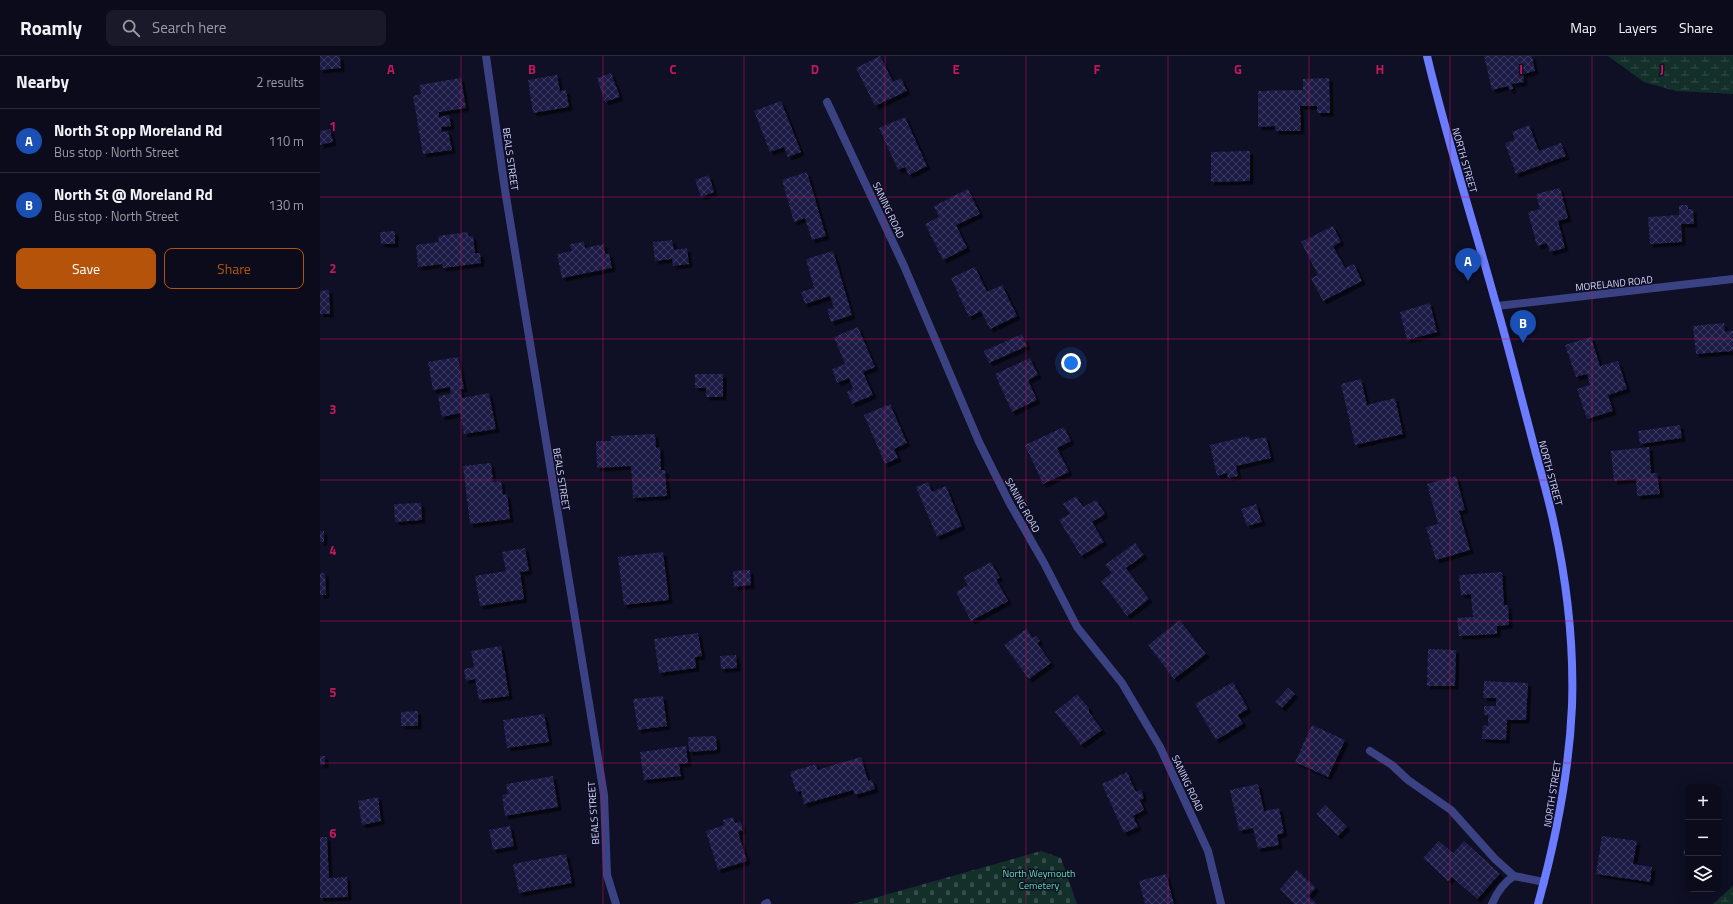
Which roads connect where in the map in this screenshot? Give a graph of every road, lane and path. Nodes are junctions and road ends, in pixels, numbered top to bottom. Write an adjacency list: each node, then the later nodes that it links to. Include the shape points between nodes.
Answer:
1 (486, 56): 9 (street, BEALS STREET, via 505,190 604,795 607,875)
2 (1427, 56): 5 (street, NORTH STREET, via 1440,114)
3 (827, 102): 10 (street, SANING ROAD, via 904,266 979,442 1009,502 1044,562 1077,627 1122,683 1160,747 1208,851)
4 (1733, 279): 5 (street, MORELAND ROAD)
5 (1497, 306): 8 (street, NORTH STREET, via 1554,522 1564,576 1571,643 1572,705 1568,757 1561,808)
6 (1370, 751): 7 (street, via 1451,810)
7 (1514, 876): 8 (street); 11 (street, via 1506,881)
8 (1544, 882): 12 (street, NORTH STREET)
9 (616, 904)
10 (1221, 904)
11 (1492, 904)
12 (1538, 904)

